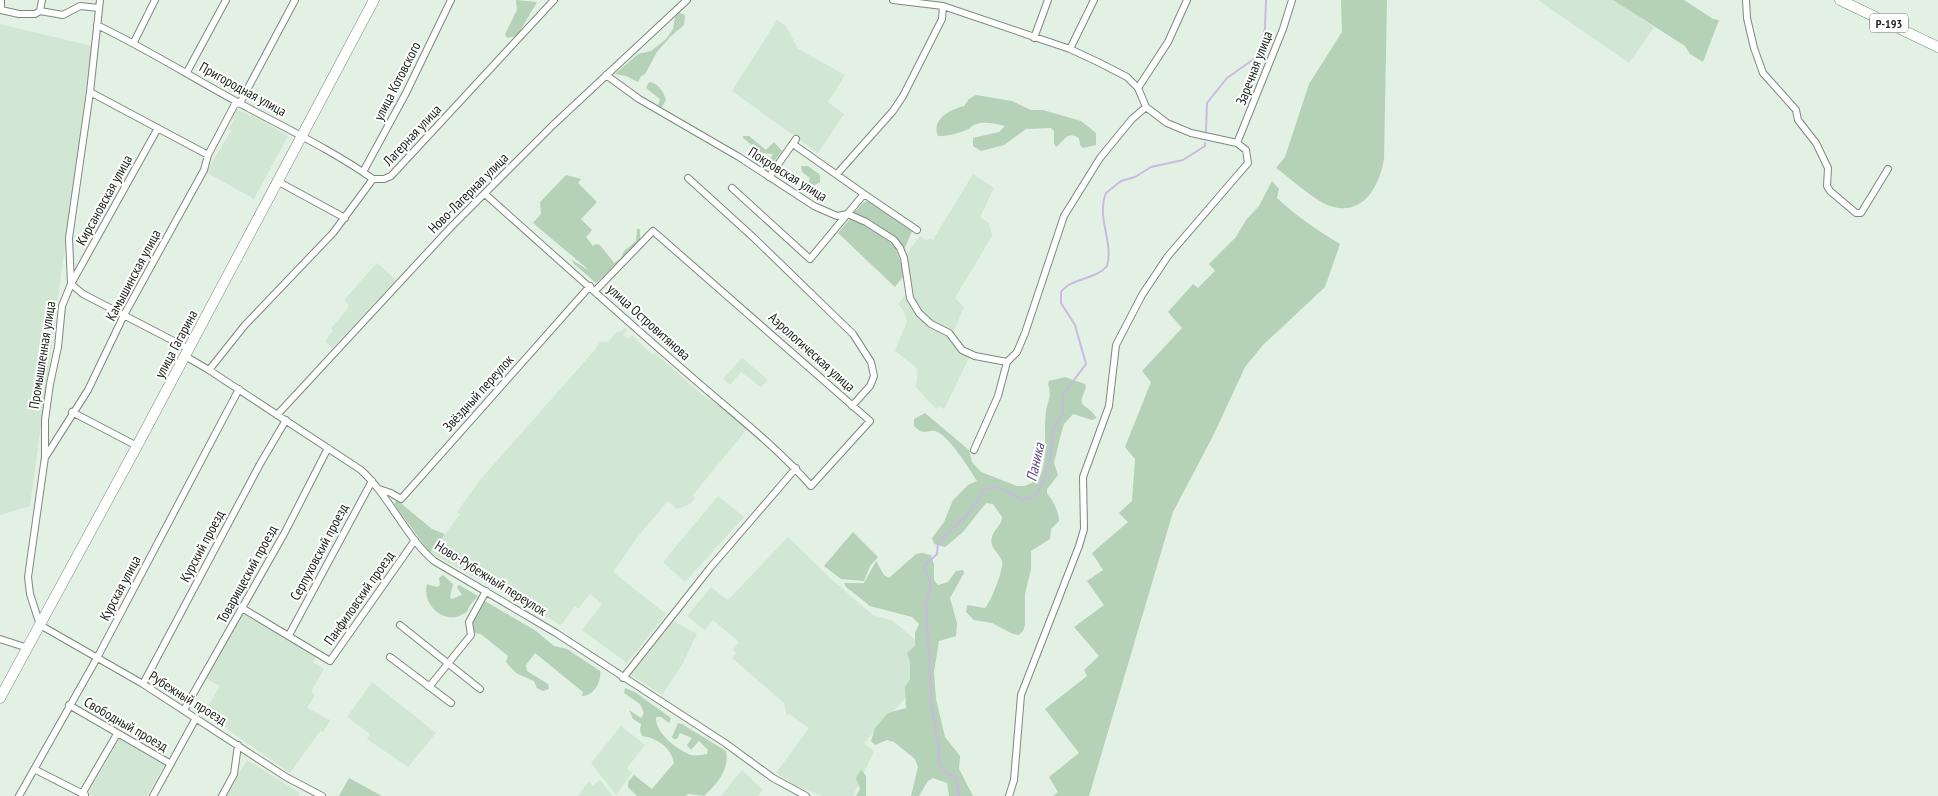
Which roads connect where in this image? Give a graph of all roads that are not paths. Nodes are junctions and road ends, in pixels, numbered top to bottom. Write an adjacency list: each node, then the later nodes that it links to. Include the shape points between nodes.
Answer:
1 (1, 0): 21 (street, via 1,10 19,14)
2 (42, 0): 21 (street)
3 (100, 0): 20 (street, Промышленная улица)
4 (155, 0): 24 (street)
5 (226, 0): 27 (street)
6 (295, 0): 31 (street, Камышинская улица)
7 (374, 0): 34 (main road, улица Гагарина)
8 (451, 0): 38 (street, улица Котовского)
9 (554, 0): 42 (street, Лагерная улица, via 391,176)
10 (687, 0): 28 (street, Ново-Лагерная улица)
11 (893, 0): 18 (street)
12 (1048, 0): 23 (street)
13 (1094, 0): 26 (street)
14 (1187, 0): 29 (street, via 1168,42)
15 (1292, 0): 35 (street, Заречная улица)
16 (1746, 0): 37 (street, via 1752,40 1763,73 1796,110 1798,120 1816,143 1828,168 1826,182 1830,191 1861,214)
17 (1840, 0): 25 (main road, Р-193)
18 (930, 2): 19 (street)
19 (943, 6): 23 (street); 39 (street, via 942,19 903,96)
20 (99, 8): 21 (street, via 80,6 63,15); 22 (street, Промышленная улица)
21 (40, 11)
22 (97, 25): 24 (street, Пригородная улица); 30 (street, Промышленная улица)
23 (1034, 38): 26 (street)
24 (134, 42): 27 (street, Пригородная улица)
25 (1938, 47)
26 (1070, 49): 29 (street, via 1127,77)
27 (187, 72): 31 (street, Пригородная улица)
28 (606, 75): 40 (street, Покровская улица); 45 (street, Ново-Лагерная улица)
29 (1138, 88): 32 (street)
30 (90, 92): 33 (street); 50 (street, Промышленная улица, via 69,238)
31 (240, 103): 34 (street, Пригородная улица); 36 (street, Камышинская улица, via 236,104)
32 (1146, 107): 35 (street, via 1167,123 1191,133); 54 (street, via 1100,158 1064,216 1025,333 1017,352)
33 (158, 128): 36 (street); 50 (street, Кирсановская улица)
34 (301, 135): 38 (street, Пригородная улица); 43 (main road, улица Гагарина)
35 (1238, 143): 98 (street, via 1246,150 1248,163 1168,256 1142,295 1116,345 1109,406 1083,477 1084,529 1021,695 1014,780)
36 (208, 155): 52 (street, Камышинская улица, via 204,170)
37 (1888, 169)
38 (363, 172): 42 (street, Пригородная улица)
39 (836, 174): 40 (street, via 795,142); 46 (street)
40 (769, 177): 47 (street, Покровская улица, via 824,212 837,216)
41 (688, 178): 57 (street, via 853,334 871,362 874,376 870,386)
42 (374, 179): 48 (street, Лагерная улица)
43 (277, 180): 48 (street); 53 (main road, улица Гагарина)
44 (732, 188): 47 (street, via 810,258)
45 (485, 194): 51 (street, улица Островитянова); 59 (street, Ново-Лагерная улица)
46 (864, 194): 47 (street); 49 (street)
47 (848, 214): 54 (street, Покровская улица, via 898,244 904,258 910,298 931,324 949,333 962,350)
48 (344, 218): 55 (street, Лагерная улица, via 320,248 233,339)
49 (917, 230)
50 (71, 284): 52 (street, Ново-Рубежный переулок, via 83,294); 64 (street, Промышленная улица, via 62,306 50,384 45,420)
51 (593, 288): 57 (street, Аэрологическая улица, via 654,231); 65 (street, улица Островитянова); 67 (street, Звёздный переулок, via 401,499)
52 (124, 315): 53 (street, Ново-Рубежный переулок); 58 (street, Камышинская улица, via 88,390)
53 (187, 352): 55 (street, Ново-Рубежный переулок); 61 (main road, улица Гагарина)
54 (1007, 362): 63 (street, via 998,396)
55 (209, 370): 56 (street, Ново-Рубежный переулок)
56 (239, 390): 59 (street, Ново-Рубежный переулок); 77 (street, Курская улица)
57 (852, 406): 65 (street, Аэрологическая улица, via 870,421 827,470 811,486)
58 (72, 412): 61 (street); 64 (street, Камышинская улица)
59 (277, 414): 60 (street, Ново-Рубежный переулок)
60 (286, 420): 62 (street, Ново-Рубежный переулок); 80 (street, Курский проезд)
61 (137, 446): 71 (main road, улица Гагарина)
62 (328, 448): 66 (street, Ново-Рубежный переулок); 70 (street, Товарищеский проезд)
63 (974, 450)
64 (45, 457): 71 (street, Промышленная улица, via 28,577)
65 (796, 468): 79 (street, via 710,568)
66 (372, 481): 67 (street, Ново-Рубежный переулок); 73 (street, Серпуховский проезд)
67 (379, 489): 68 (street, Ново-Рубежный переулок)
68 (415, 540): 69 (street, Ново-Рубежный переулок, via 434,561); 73 (street, Панфиловский проезд, via 330,661)
69 (486, 591): 78 (street, via 469,622 471,635); 79 (street, Ново-Рубежный переулок)
70 (242, 608): 73 (street, Панфиловский проезд); 86 (street, Товарищеский проезд)
71 (40, 625): 75 (main road, улица Гагарина); 77 (street, Рубежный проезд)
72 (400, 625): 78 (street)
73 (289, 635)
74 (0, 639): 75 (street)
75 (28, 648): 83 (main road, улица Гагарина)
76 (390, 657): 81 (street)
77 (97, 658): 80 (street, Рубежный проезд); 85 (street, Курская улица)
78 (448, 665): 81 (street); 82 (street)
79 (623, 678): 97 (street, Ново-Рубежный переулок, via 773,778)
80 (143, 684): 86 (street, Рубежный проезд)
81 (430, 687): 84 (street)
82 (480, 689)
83 (0, 698)
84 (451, 703)
85 (69, 705): 88 (street, Свободный проезд); 91 (street, Курская улица)
86 (184, 710): 87 (street, Рубежный проезд)
87 (196, 718): 89 (street, Рубежный проезд); 90 (street)
88 (117, 734): 90 (street, Свободный проезд); 92 (street)
89 (238, 745): 95 (street, via 234,774); 96 (street, Рубежный проезд)
90 (171, 764): 94 (street)
91 (34, 769): 92 (street); 93 (street, Курская улица)
92 (84, 795)
93 (19, 796)
94 (153, 796)
95 (222, 796)
96 (322, 796)
97 (806, 796)
98 (1009, 796)

